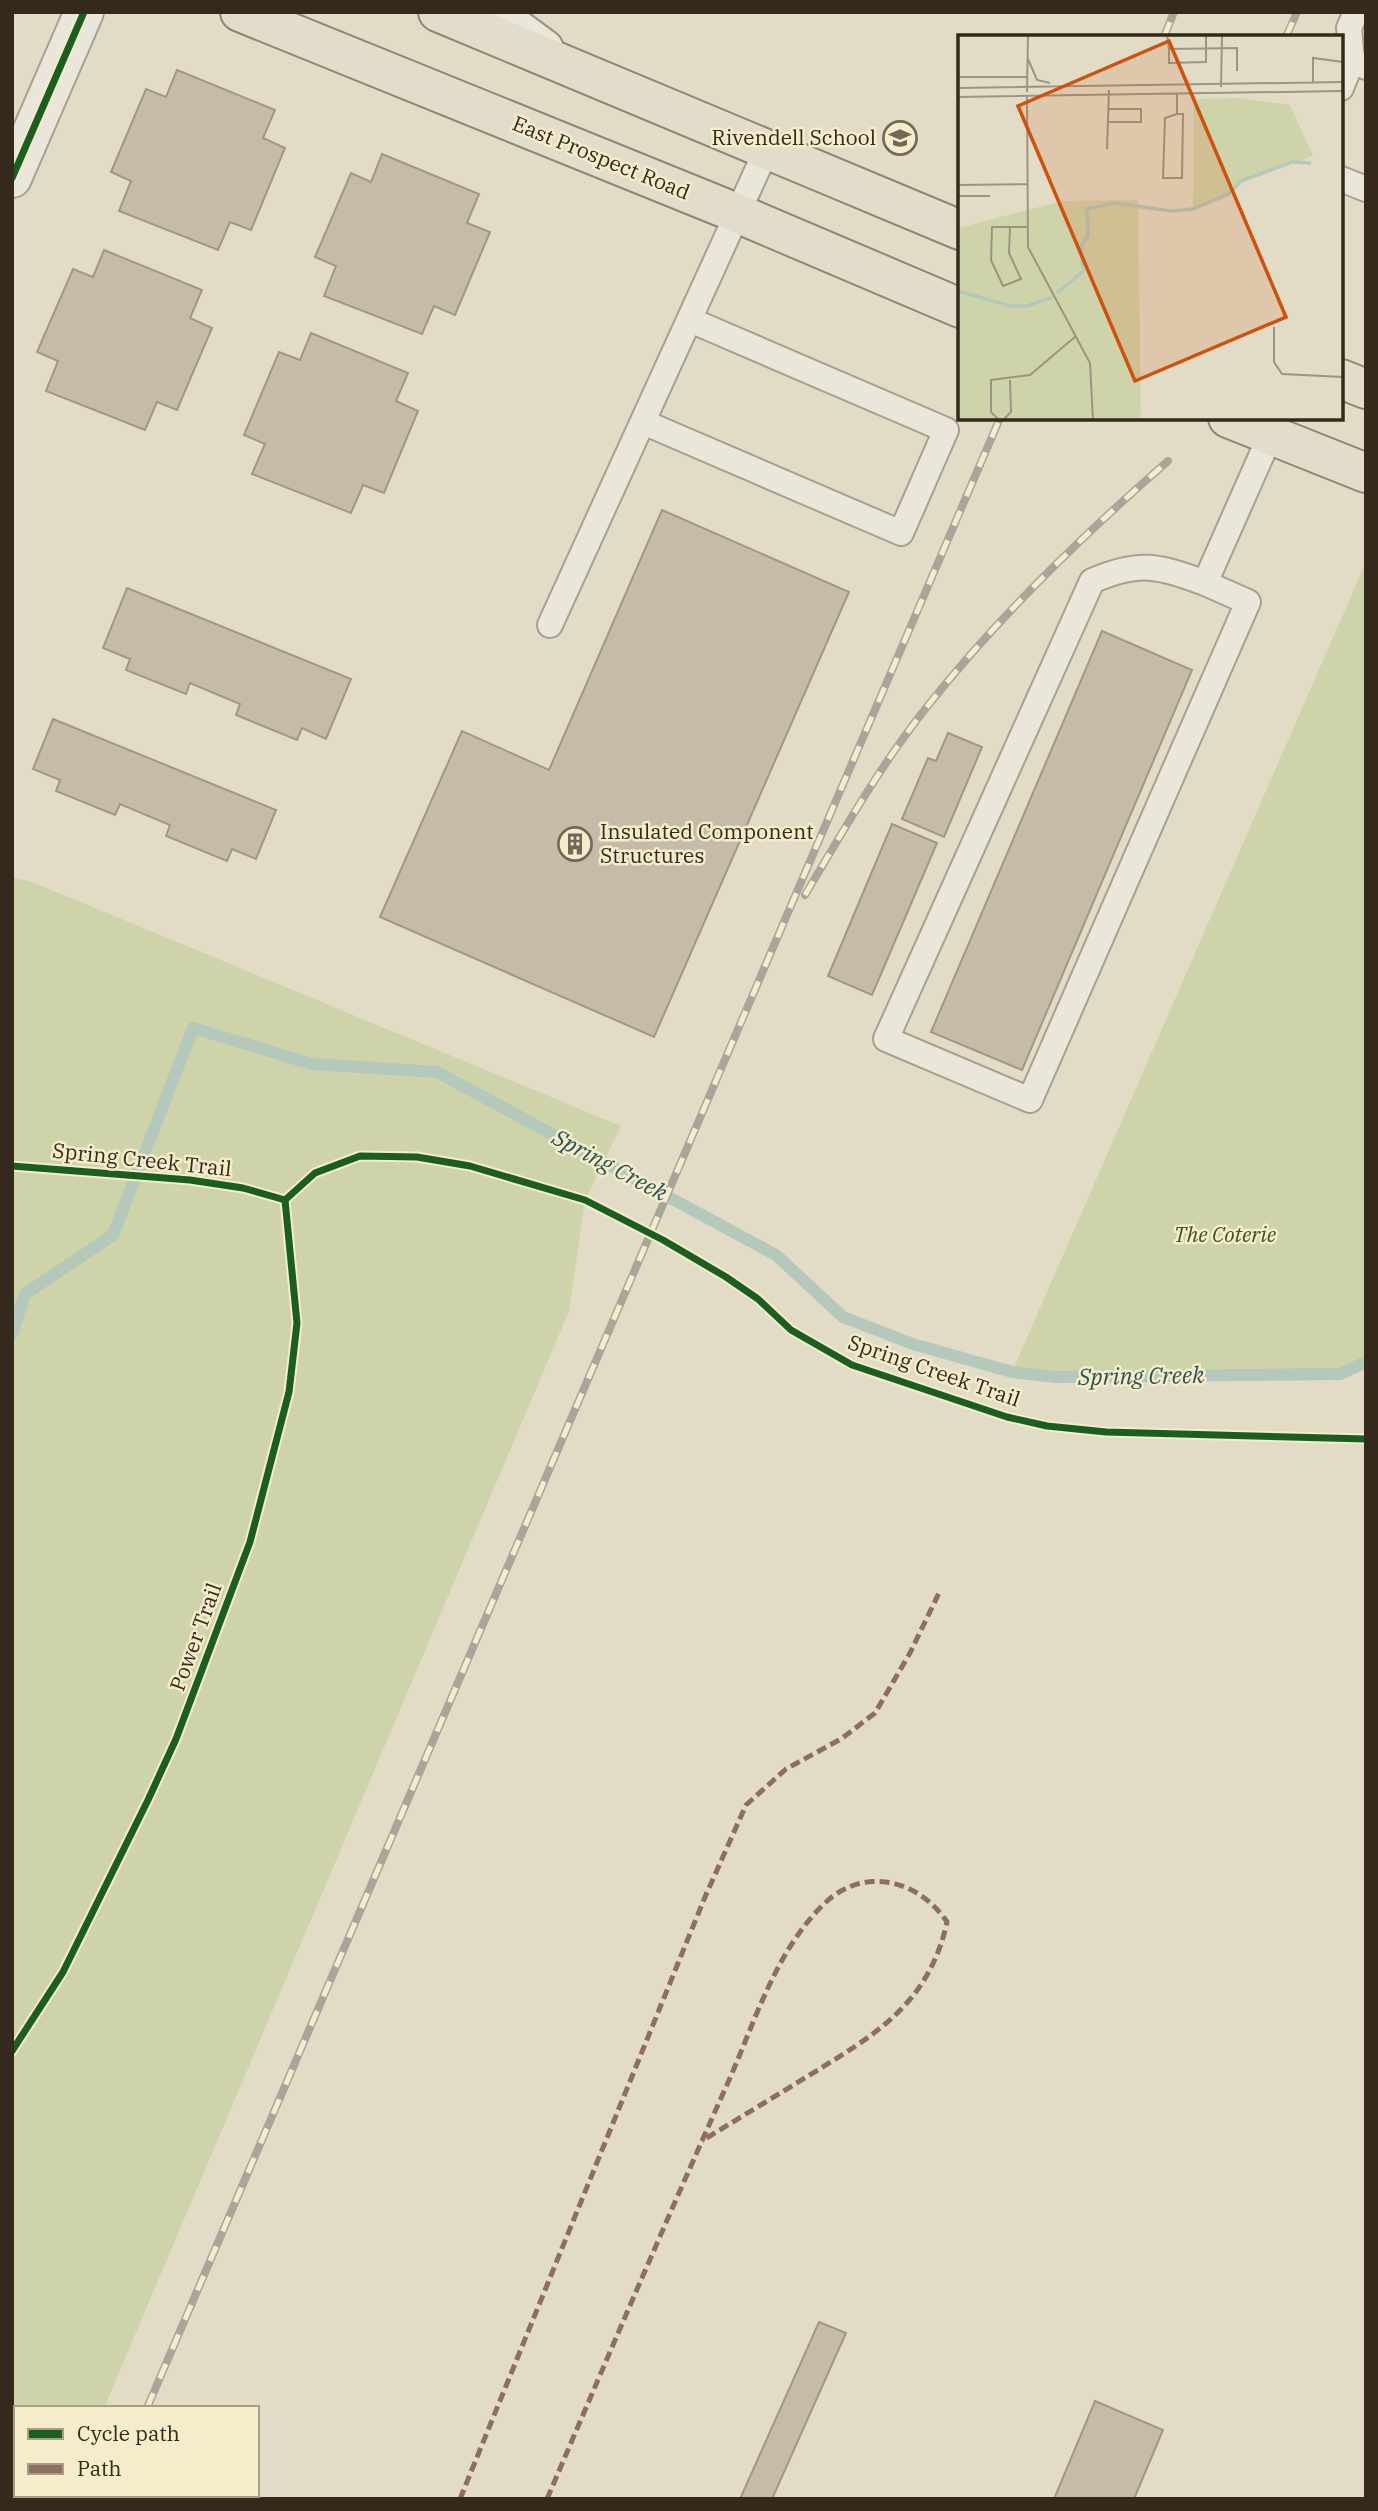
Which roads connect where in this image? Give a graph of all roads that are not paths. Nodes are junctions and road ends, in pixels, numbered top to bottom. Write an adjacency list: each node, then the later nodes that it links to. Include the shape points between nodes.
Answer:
1 (84, 12): 10 (street)
2 (240, 12): 13 (main road, East Prospect Road)
3 (438, 12): 6 (main road)
4 (494, 12): 6 (street)
5 (1356, 12): 7 (lane, via 1349,28)
6 (559, 61): 9 (main road)
7 (1359, 64): 8 (lane)
8 (1343, 85)
9 (766, 151): 13 (lane); 14 (main road)
10 (12, 178)
11 (1343, 179): 12 (lane)
12 (1366, 189)
13 (739, 214): 15 (main road, East Prospect Road); 16 (lane)
14 (958, 229)
15 (958, 307)
16 (690, 320): 20 (lane); 20 (lane, via 946,430 901,533)
17 (1343, 380): 18 (main road)
18 (1366, 388)
19 (1233, 420): 21 (main road)
20 (643, 422): 24 (lane)
21 (1270, 436): 22 (main road); 23 (lane)
22 (1366, 473)
23 (1205, 583): 23 (lane, via 1248,602 1030,1100 886,1039 1092,580 1121,568 1160,567)
24 (550, 625)

